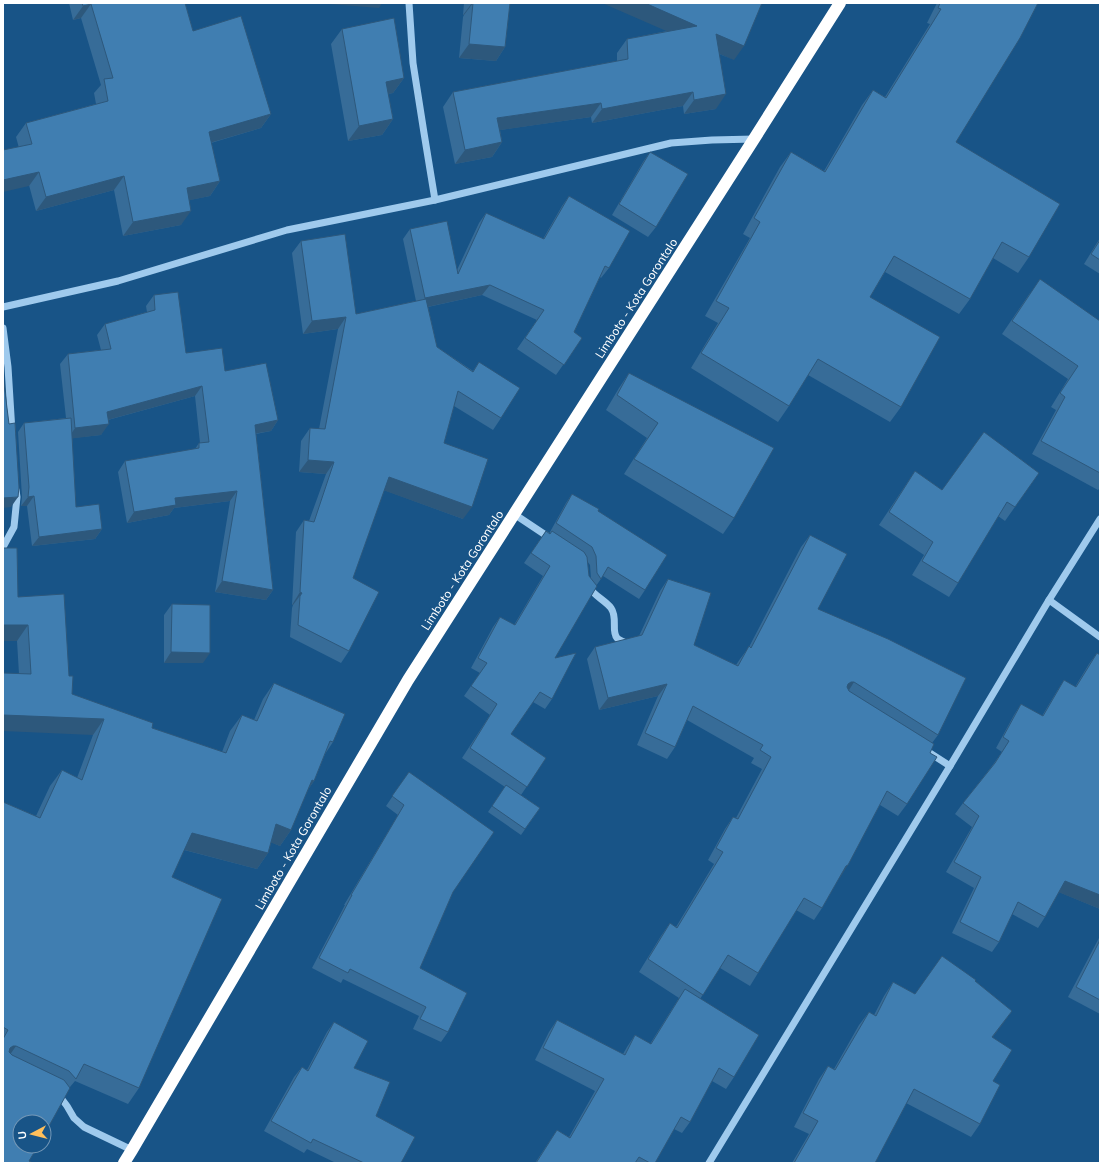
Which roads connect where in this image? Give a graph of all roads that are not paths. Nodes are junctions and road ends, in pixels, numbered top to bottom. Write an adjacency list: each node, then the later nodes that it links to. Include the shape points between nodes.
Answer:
1 (409, 3): 4 (street, via 413,63)
2 (840, 3): 3 (highway, Limboto - Kota Gorontalo)
3 (754, 139): 4 (street, via 671,143); 9 (highway, Limboto - Kota Gorontalo)
4 (435, 200): 5 (street, via 288,230 118,281)
5 (3, 307)
6 (3, 328): 7 (street)
7 (13, 436)
8 (16, 482): 12 (street, via 14,527)
9 (514, 514): 11 (street); 20 (highway, Limboto - Kota Gorontalo, via 408,680)
10 (1100, 519): 14 (street)
11 (557, 543)
12 (3, 547)
13 (586, 578): 16 (street, via 586,584 591,591 611,608 615,617 614,631 617,638)
14 (1049, 600): 15 (street); 18 (street)
15 (1100, 637)
16 (626, 643)
17 (917, 745): 18 (street)
18 (950, 766): 21 (street)
19 (49, 1089): 20 (street, via 56,1092 74,1118 84,1127)
20 (129, 1159)
21 (709, 1163)

